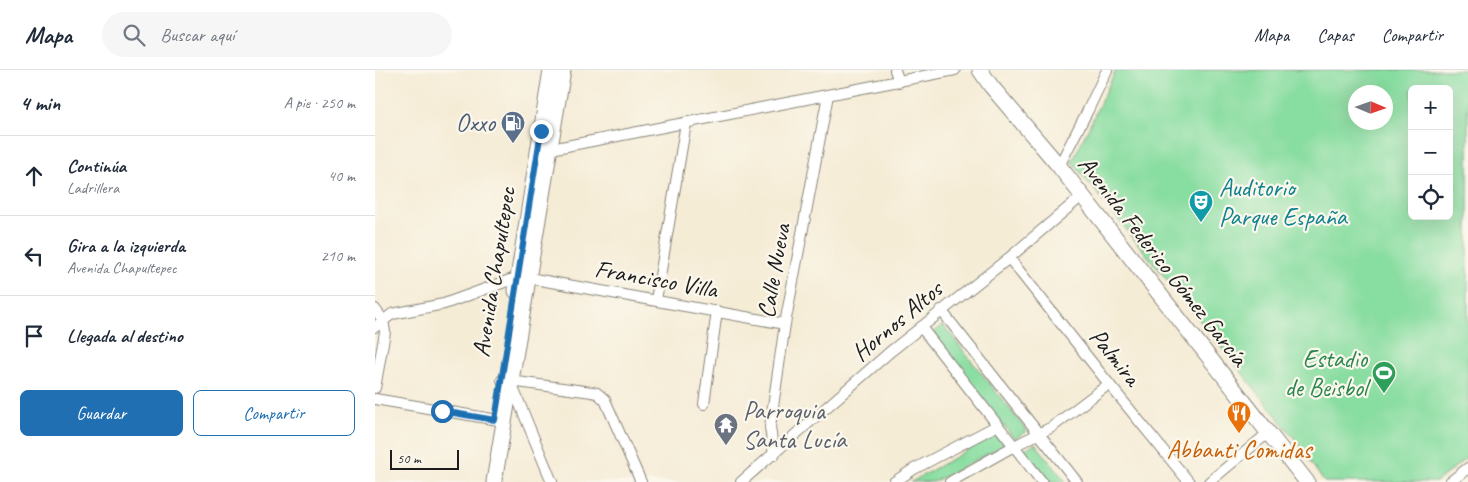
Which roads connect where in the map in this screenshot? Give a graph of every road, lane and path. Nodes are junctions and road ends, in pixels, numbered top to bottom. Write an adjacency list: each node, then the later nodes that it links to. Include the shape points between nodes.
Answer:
1 (895, 70): 6 (street)
2 (955, 70): 6 (street)
3 (980, 70): 10 (main road, Avenida Federico Gómez García)
4 (1107, 70): 10 (street)
5 (555, 71): 9 (main road, Avenida Chapultepec); 9 (main road, via 551,102 556,111)
6 (899, 82): 7 (street)
7 (828, 95): 8 (street); 19 (street, Calle Nueva)
8 (686, 124): 9 (street); 14 (street)
9 (544, 151): 13 (main road, Avenida Chapultepec)
10 (1059, 166): 11 (main road, Avenida Federico Gómez García)
11 (1082, 196): 12 (street, Hornos Altos); 29 (main road, Avenida Federico Gómez García)
12 (1009, 258): 16 (street, Hornos Altos); 22 (street, Palmira)
13 (523, 278): 14 (street, Francisco Villa); 18 (street, via 457,301 396,312); 21 (main road, Avenida Chapultepec)
14 (656, 300): 17 (street, Francisco Villa)
15 (375, 309): 18 (street)
16 (941, 310): 20 (street, Hornos Altos); 28 (street)
17 (717, 311): 19 (street, Francisco Villa); 25 (street)
18 (379, 323): 23 (street, via 385,332 385,341)
19 (785, 324): 31 (street, Calle Nueva, via 770,427)
20 (921, 327): 27 (street); 31 (street, Hornos Altos)
21 (506, 380): 26 (main road, Avenida Chapultepec); 35 (street); 36 (street, via 601,396)
22 (1109, 384): 28 (street); 42 (street, Palmira)
23 (375, 388)
24 (375, 399): 26 (street)
25 (704, 404)
26 (500, 420): 33 (main road, Avenida Chapultepec); 34 (main road)
27 (998, 425): 30 (street); 38 (street)
28 (1039, 434): 30 (street); 41 (street)
29 (1268, 434): 43 (street); 44 (main road, Avenida Federico Gómez García)
30 (1014, 446): 39 (street); 40 (street)
31 (774, 455): 37 (street, Hornos Altos)
32 (1468, 468): 45 (street)
33 (485, 482)
34 (494, 482)
35 (551, 482)
36 (641, 482)
37 (741, 482)
38 (894, 482)
39 (950, 482)
40 (1042, 482)
41 (1077, 482)
42 (1189, 482)
43 (1209, 482)
44 (1307, 482)
45 (1450, 482)

